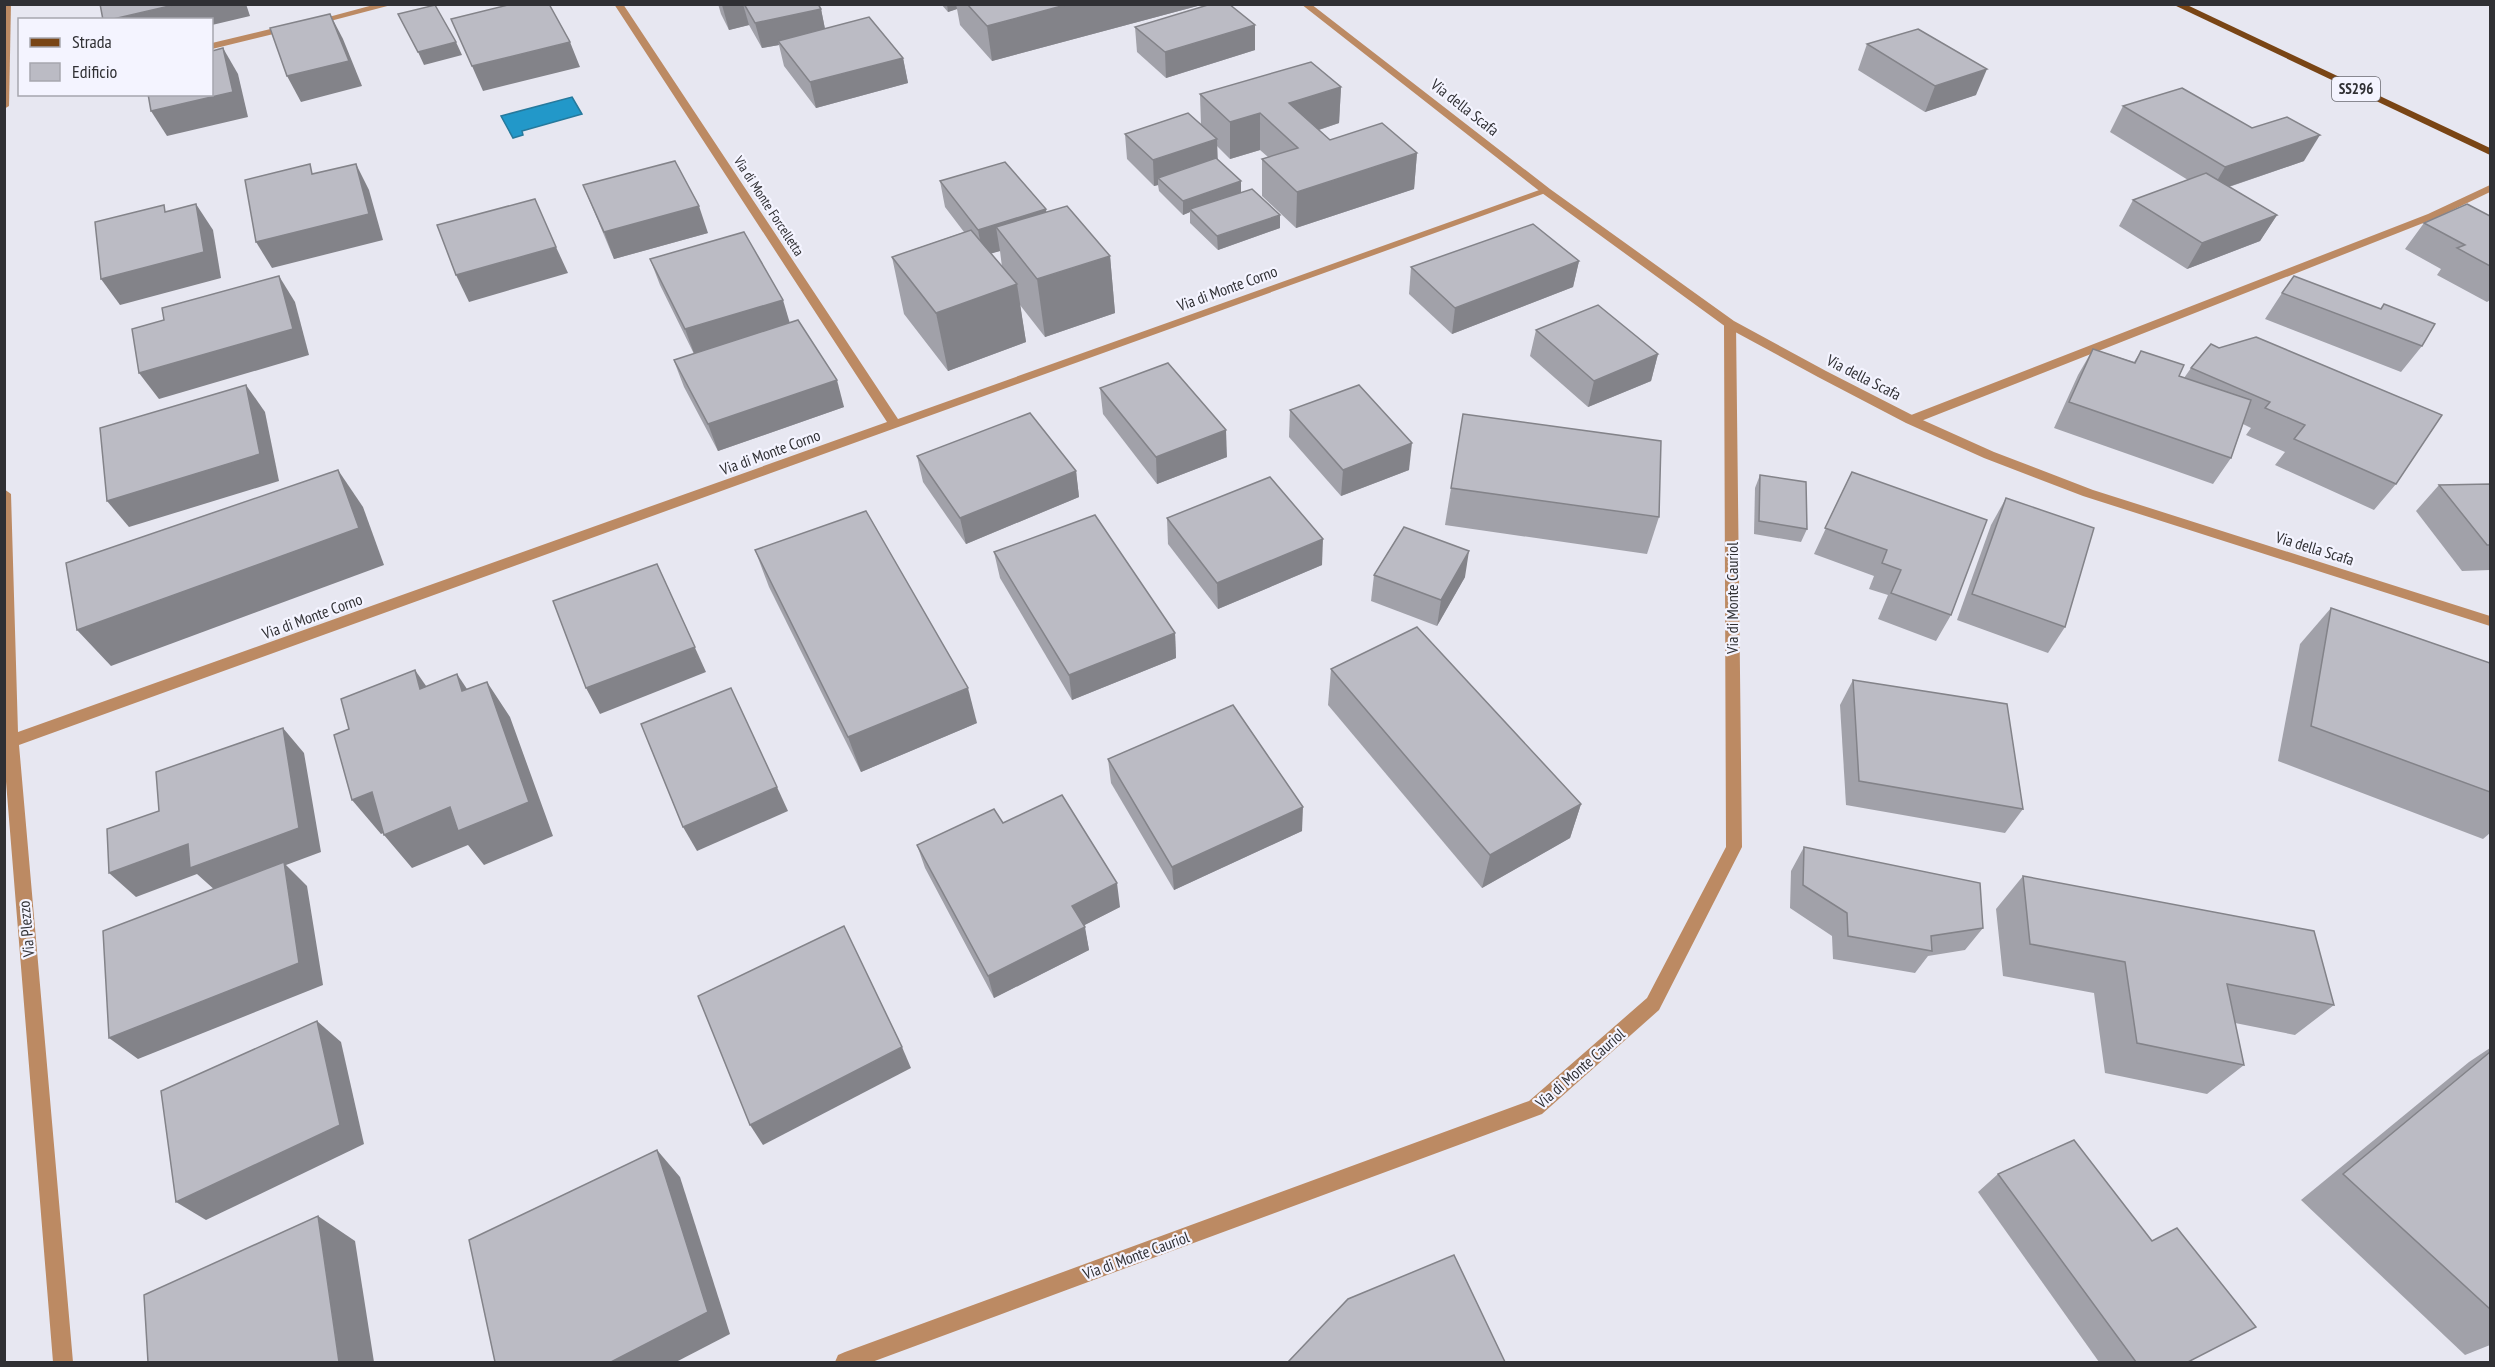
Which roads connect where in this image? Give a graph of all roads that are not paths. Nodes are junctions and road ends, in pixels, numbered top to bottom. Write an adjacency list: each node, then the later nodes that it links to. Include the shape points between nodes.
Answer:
1 (6, 4): 6 (street)
2 (391, 4): 7 (street)
3 (618, 4): 15 (street, Via di Monte Forcelletta)
4 (1305, 4): 12 (street, Via della Scafa)
5 (2176, 4): 10 (main road, SS296)
6 (5, 17): 8 (street)
7 (213, 46)
8 (9, 92): 9 (street)
9 (4, 106)
10 (2490, 152)
11 (2490, 188): 14 (street, via 2432,216)
12 (1546, 191): 13 (street, Via della Scafa); 15 (street, Via di Monte Corno)
13 (1730, 324): 14 (street, Via della Scafa); 20 (street, Via di Monte Cauriol, via 1734,848 1653,1004 1535,1108)
14 (1911, 420): 17 (street, Via della Scafa, via 2088,493)
15 (895, 424): 18 (street, Via di Monte Corno)
16 (4, 494): 18 (street, Via Plezzo)
17 (2490, 621)
18 (8, 742): 19 (street, Via Plezzo)
19 (63, 1362)
20 (845, 1362)

